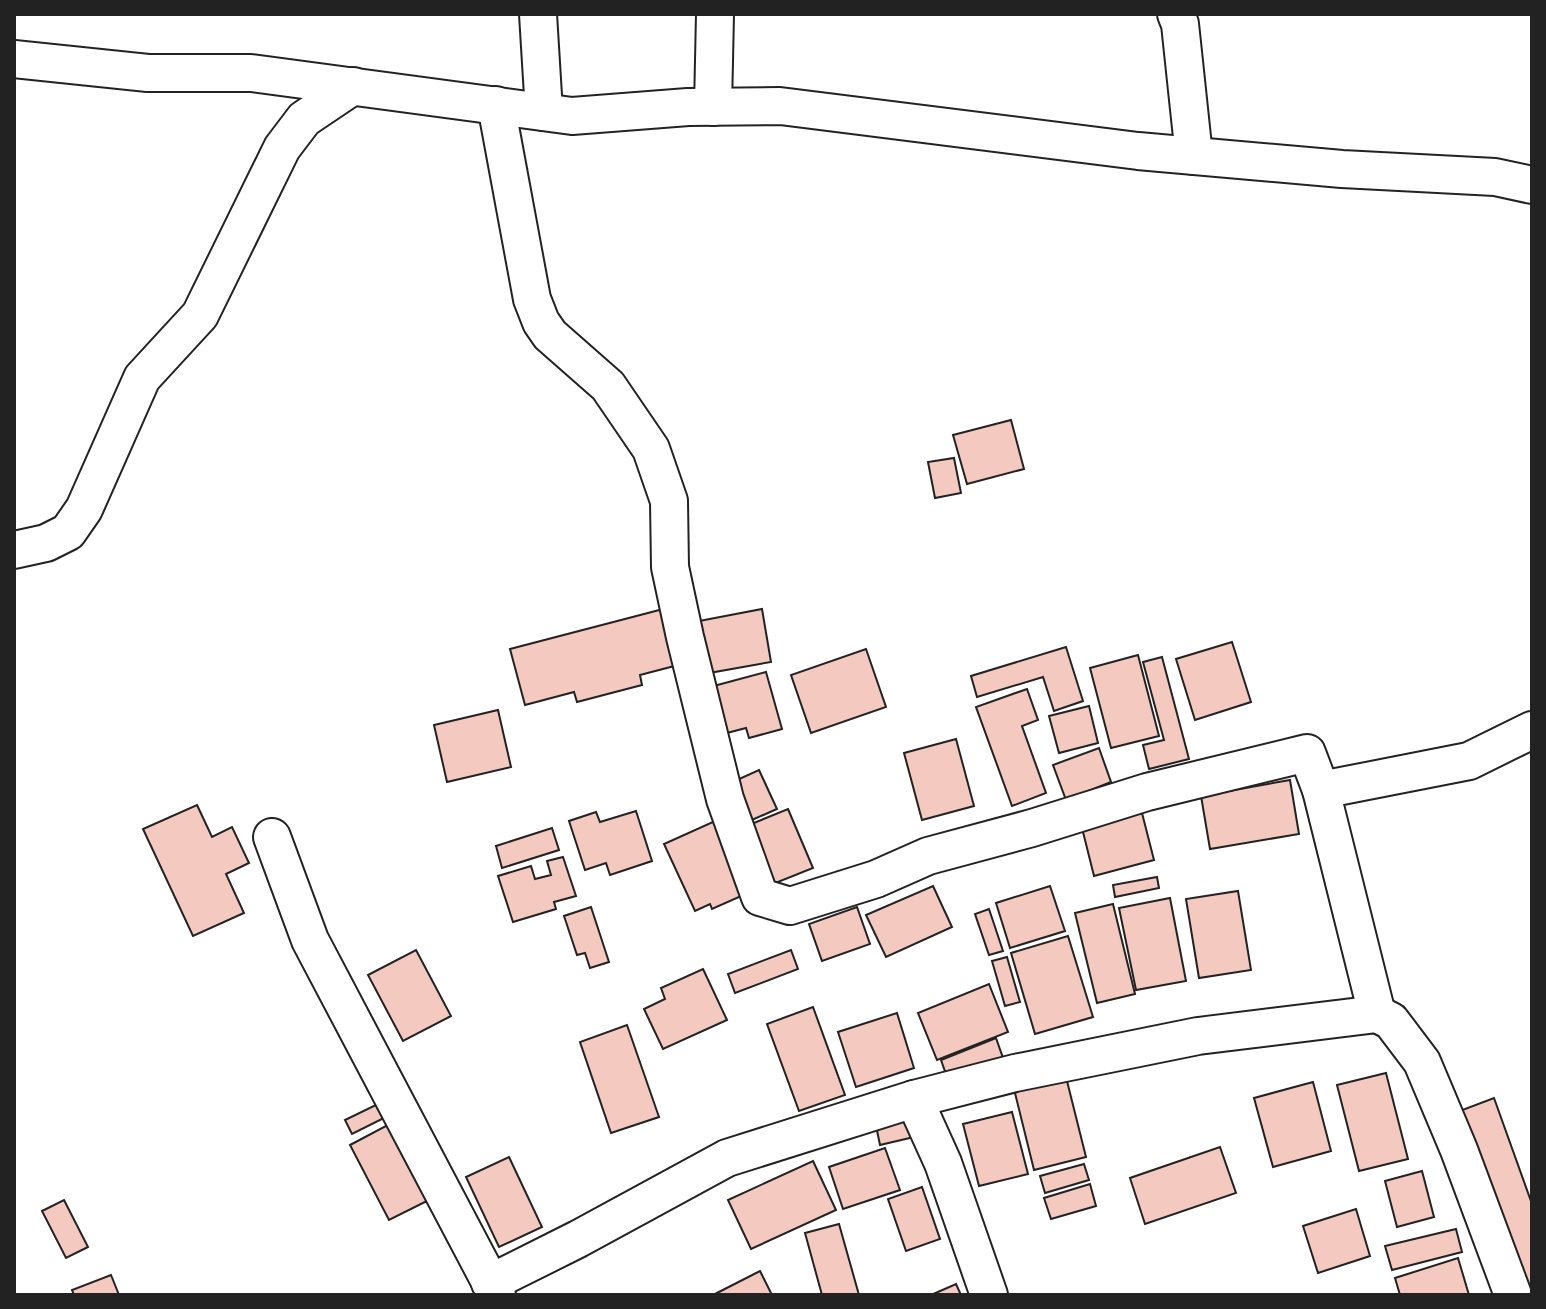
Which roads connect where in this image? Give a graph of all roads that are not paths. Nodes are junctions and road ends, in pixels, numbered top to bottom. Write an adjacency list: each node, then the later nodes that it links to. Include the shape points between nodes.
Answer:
1 (538, 14): 8 (street)
2 (715, 14): 7 (street)
3 (1176, 14): 9 (street)
4 (14, 59): 5 (street, via 148,73 251,73)
5 (353, 86): 6 (street); 11 (street, via 304,119 282,148 200,315 142,378 84,509 68,532)
6 (496, 105): 8 (street); 13 (street, via 532,299 541,322 608,386 651,449 669,501 670,567 685,637 725,799 760,897 790,906 928,856 1147,792 1307,753)
7 (713, 107): 8 (street, via 572,116); 9 (street, via 780,106)
8 (544, 112)
9 (1194, 156): 10 (street, via 1495,177)
10 (1532, 185)
11 (14, 550)
12 (1532, 730): 13 (street, via 1469,761)
13 (1321, 790): 15 (street)
14 (272, 837): 17 (street, via 310,940)
15 (1377, 1014): 16 (street, via 1198,1036); 19 (street, via 1391,1021 1422,1062)
16 (914, 1099): 17 (street, via 727,1158); 18 (street, via 943,1163)
17 (494, 1289)
18 (989, 1295)
19 (1513, 1295)

